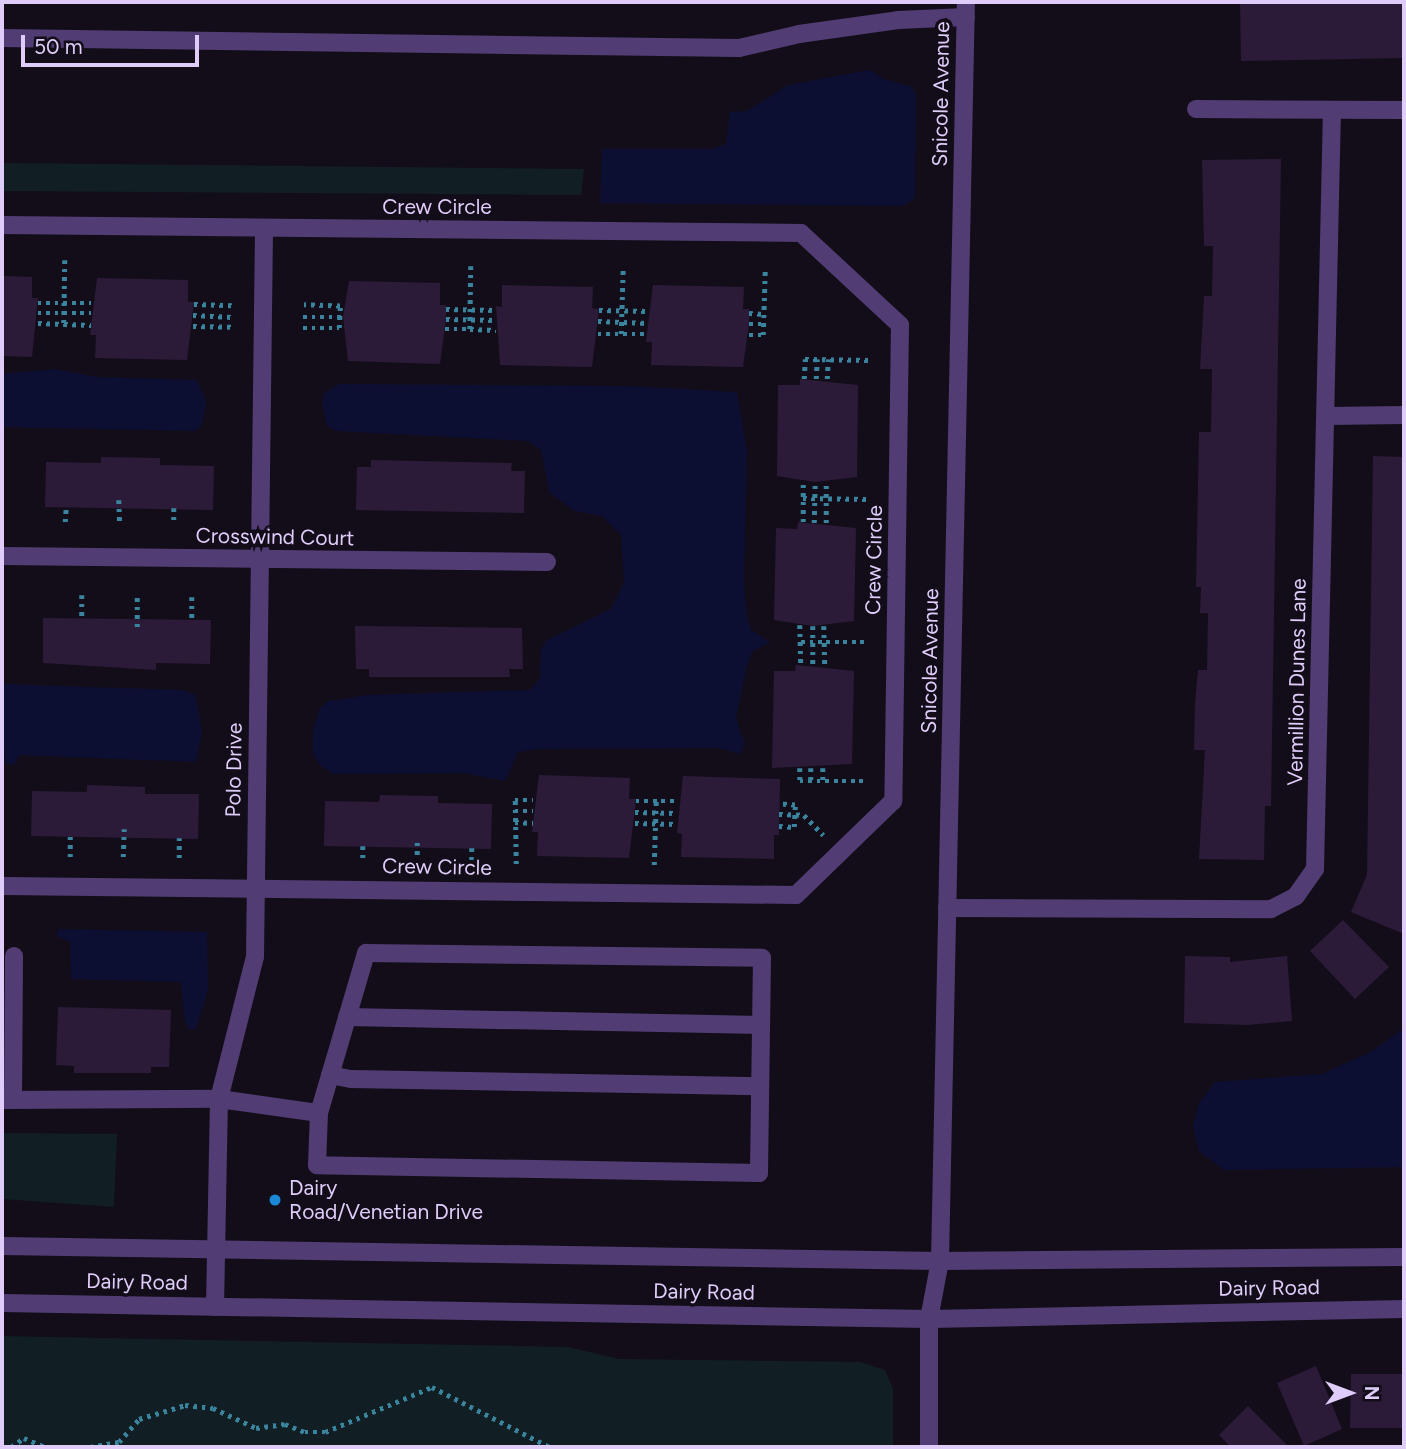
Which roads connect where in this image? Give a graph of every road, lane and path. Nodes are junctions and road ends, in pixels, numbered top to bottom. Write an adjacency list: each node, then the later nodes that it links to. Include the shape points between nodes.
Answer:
1 (966, 10): 2 (street, via 739,48); 138 (street, Snicole Avenue)
2 (2, 38)
3 (1196, 109): 5 (street)
4 (1404, 110): 5 (street)
5 (1332, 111): 61 (street, Vermillion Dunes Lane)
6 (2, 225): 7 (street, Crew Circle)
7 (264, 229): 79 (street, Polo Drive); 137 (street, Crew Circle, via 801,233 900,325 900,353 893,801 796,895)
8 (65, 260): 13 (path)
9 (471, 266): 19 (path)
10 (623, 268): 22 (path)
11 (765, 271): 28 (path)
12 (38, 303): 13 (path)
13 (64, 303): 14 (path); 25 (path)
14 (91, 303)
15 (194, 304): 16 (path)
16 (232, 305)
17 (303, 305): 32 (path, via 340,306)
18 (446, 309): 19 (path)
19 (470, 309): 20 (path); 34 (path)
20 (496, 310)
21 (599, 310): 22 (path)
22 (622, 310): 23 (path); 37 (path)
23 (647, 311)
24 (38, 313): 25 (path)
25 (64, 313): 26 (path); 40 (path)
26 (91, 313)
27 (749, 313): 28 (path)
28 (764, 314): 42 (path)
29 (193, 315): 30 (path)
30 (232, 317)
31 (303, 317): 32 (path)
32 (342, 317): 46 (path, via 340,328)
33 (446, 319): 34 (path)
34 (470, 320): 35 (path); 48 (path)
35 (496, 320)
36 (598, 321): 37 (path)
37 (621, 322): 39 (path); 51 (path)
38 (37, 323): 40 (path)
39 (647, 323)
40 (64, 324): 43 (path)
41 (749, 324): 42 (path)
42 (763, 324): 53 (path, via 763,335)
43 (91, 325)
44 (193, 326): 45 (path)
45 (232, 327)
46 (303, 328)
47 (445, 329): 48 (path)
48 (470, 329): 49 (path)
49 (496, 330)
50 (598, 334): 51 (path)
51 (621, 334): 52 (path)
52 (647, 334)
53 (749, 335)
54 (817, 359): 55 (path); 57 (path, via 805,359); 58 (path)
55 (828, 359): 56 (path); 59 (path)
56 (871, 360)
57 (804, 379)
58 (816, 379)
59 (827, 379)
60 (1404, 415): 61 (street)
61 (1326, 416): 138 (street, Vermillion Dunes Lane, via 1315,869 1296,896 1271,909)
62 (803, 481): 65 (path)
63 (815, 482): 66 (path)
64 (827, 482): 67 (path)
65 (803, 498): 66 (path); 73 (path)
66 (814, 498): 67 (path); 75 (path)
67 (826, 498): 68 (path); 76 (path)
68 (868, 499)
69 (119, 500): 74 (path)
70 (66, 508): 72 (path)
71 (174, 508): 77 (path)
72 (65, 522)
73 (803, 522)
74 (120, 523)
75 (814, 523)
76 (826, 523)
77 (174, 524)
78 (2, 556): 79 (street, Crosswind Court)
79 (260, 559): 80 (street, Crosswind Court); 137 (street, Polo Drive)
80 (547, 562)
81 (82, 595): 84 (path)
82 (137, 596): 89 (path)
83 (192, 597): 85 (path)
84 (82, 619)
85 (192, 619)
86 (800, 625): 90 (path)
87 (813, 626): 91 (path)
88 (824, 626): 92 (path)
89 (137, 627)
90 (801, 642): 91 (path); 94 (path)
91 (813, 642): 92 (path); 95 (path)
92 (824, 642): 93 (path); 96 (path)
93 (866, 642)
94 (801, 665)
95 (813, 666)
96 (825, 666)
97 (800, 768): 100 (path, via 800,781)
98 (811, 768): 100 (path)
99 (823, 768): 101 (path)
100 (811, 781): 101 (path)
101 (823, 781): 102 (path)
102 (863, 781)
103 (533, 800): 108 (path, via 515,800)
104 (636, 801): 105 (path)
105 (656, 801): 106 (path); 111 (path)
106 (677, 801)
107 (780, 804): 114 (path, via 795,805)
108 (515, 811): 109 (path); 115 (path)
109 (533, 811)
110 (635, 812): 111 (path)
111 (655, 813): 112 (path); 118 (path)
112 (677, 813)
113 (779, 814): 114 (path)
114 (794, 815): 120 (path, via 794,827); 122 (path, via 804,815)
115 (515, 822): 116 (path); 134 (path)
116 (533, 823)
117 (635, 823): 118 (path)
118 (655, 824): 119 (path); 135 (path)
119 (677, 824)
120 (779, 826)
121 (124, 829): 129 (path)
122 (822, 835)
123 (70, 836): 128 (path)
124 (179, 838): 130 (path)
125 (417, 839): 132 (path)
126 (363, 846): 131 (path)
127 (472, 848): 133 (path)
128 (69, 857)
129 (123, 857)
130 (179, 858)
131 (363, 862)
132 (416, 863)
133 (472, 863)
134 (516, 864)
135 (654, 865)
136 (2, 886): 137 (street, Crew Circle)
137 (256, 887): 144 (street, Polo Drive, via 254,957)
138 (947, 908): 150 (street, Snicole Avenue)
139 (14, 956): 145 (street)
140 (347, 1017): 141 (street); 141 (street, via 366,953 762,958); 142 (street)
141 (761, 1025): 143 (street)
142 (330, 1075): 143 (street); 146 (street)
143 (760, 1086): 146 (street, via 759,1173 317,1165)
144 (219, 1099): 145 (street); 146 (street); 148 (street, Polo Drive)
145 (7, 1100)
146 (319, 1113)
147 (2, 1246): 148 (street, Dairy Road)
148 (214, 1249): 150 (street, Dairy Road); 152 (street, Polo Drive)
149 (1404, 1256): 150 (street, Dairy Road)
150 (940, 1261): 154 (street, Snicole Avenue)
151 (2, 1303): 152 (street, Dairy Road)
152 (215, 1307): 154 (street, Dairy Road)
153 (1404, 1309): 154 (street, Dairy Road)
154 (929, 1319): 159 (street, Snicole Avenue)
155 (10, 1447): 156 (path, via 24,1438)
156 (45, 1447)
157 (89, 1447): 158 (path, via 119,1442 139,1419 185,1405 213,1408 256,1428 285,1424 305,1432 325,1432 432,1387)
158 (551, 1447)
159 (929, 1447)

